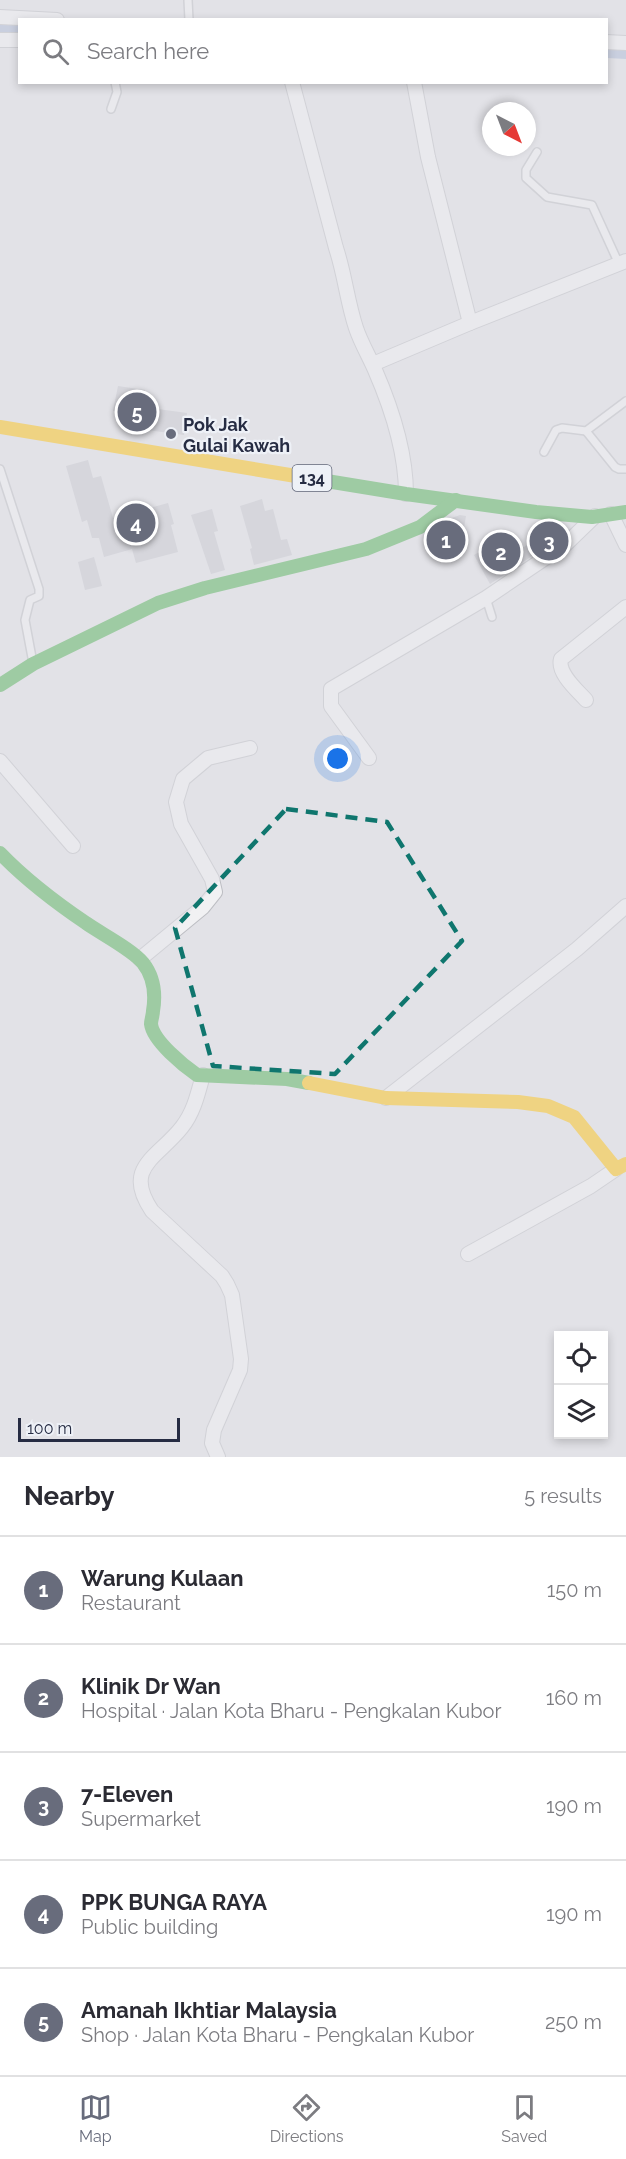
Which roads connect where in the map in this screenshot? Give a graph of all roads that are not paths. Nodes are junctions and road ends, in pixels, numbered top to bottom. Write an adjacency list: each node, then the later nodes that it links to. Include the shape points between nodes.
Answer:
1 (188, 0): 4 (lane)
2 (0, 17): 3 (street)
3 (19, 18)
4 (189, 18)
5 (0, 40): 6 (street)
6 (18, 40)
7 (608, 42): 8 (street)
8 (626, 43)
9 (115, 84): 12 (lane)
10 (293, 84): 16 (street, via 344,271 348,303)
11 (414, 84): 15 (street, via 428,157)
12 (111, 109)
13 (537, 152): 14 (lane, via 526,170 529,181 547,197 592,205)
14 (623, 262): 15 (street)
15 (470, 323): 16 (street)
16 (373, 364): 23 (street, via 404,458)
17 (626, 401): 19 (lane)
18 (0, 427): 23 (street, 134)
19 (585, 431): 20 (lane, via 556,430); 22 (lane, via 615,467)
20 (544, 452)
21 (0, 469): 32 (lane, via 39,589 39,596 30,600 25,620)
22 (626, 469)
23 (406, 494): 24 (street, 134)
24 (456, 500): 27 (street, 134); 32 (street, via 432,520 401,537 355,553 158,603)
25 (626, 512): 26 (street, 134)
26 (611, 514): 27 (street, 134); 28 (street)
27 (595, 516): 29 (street, via 566,544)
28 (626, 545)
29 (486, 598): 31 (lane); 36 (street, via 331,688 331,706)
30 (626, 607): 34 (street, via 561,659 562,672)
31 (492, 617)
32 (33, 664): 33 (street)
33 (0, 685)
34 (586, 700)
35 (250, 748): 41 (street, via 208,758 183,779 176,802 181,824 212,879 215,892 206,905)
36 (369, 758)
37 (0, 761): 38 (street)
38 (73, 846)
39 (0, 853): 41 (street, via 59,903)
40 (626, 906): 43 (street)
41 (140, 959): 42 (street, via 156,989 151,1024 155,1033 190,1071)
42 (203, 1076): 43 (street, via 287,1079); 46 (street, via 190,1114 143,1169 140,1185 152,1211 222,1276 232,1294 241,1359 240,1370 213,1430 212,1443)
43 (386, 1098): 44 (street, via 518,1102 555,1108 574,1117)
44 (621, 1166): 45 (street)
45 (468, 1254)
46 (218, 1457)

